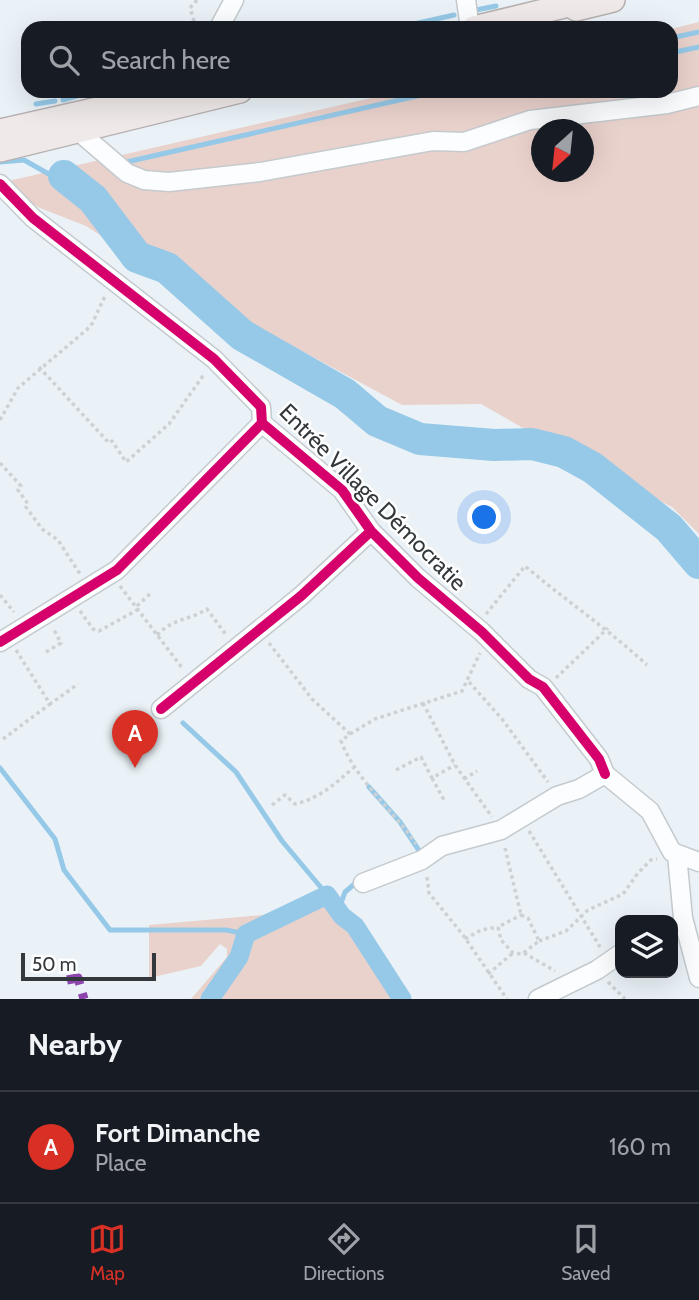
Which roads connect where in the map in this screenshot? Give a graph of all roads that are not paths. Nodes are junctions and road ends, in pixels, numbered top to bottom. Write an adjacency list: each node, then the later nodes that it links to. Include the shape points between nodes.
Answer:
1 (234, 0): 5 (street)
2 (466, 0): 6 (street)
3 (589, 0): 7 (main road)
4 (613, 0): 8 (main road)
5 (223, 21)
6 (470, 21)
7 (501, 21)
8 (527, 21)
9 (699, 96): 14 (street, via 530,120 464,142 433,141 260,172 169,182 127,173)
10 (156, 98): 12 (main road)
11 (212, 98): 14 (main road)
12 (55, 127): 13 (main road); 14 (main road); 15 (main road)
13 (0, 131)
14 (78, 131)
15 (0, 150)
16 (0, 184): 17 (street, Entrée Village Démocratie, via 33,218 214,359 261,408)
17 (262, 423): 18 (street, Entrée Village Démocratie, via 342,490); 19 (street, via 111,574)
18 (371, 531): 20 (street, via 301,596); 21 (street, Entrée Village Démocratie, via 543,687 599,758)
19 (4, 639)
20 (161, 709)
21 (605, 774): 22 (street, via 650,811); 24 (street, via 500,830 442,846)
22 (677, 855): 23 (street); 25 (street)
23 (699, 862)
24 (363, 883)
25 (678, 915)
26 (678, 921): 28 (street)
27 (609, 962): 29 (street)
28 (699, 978)
29 (538, 999)

